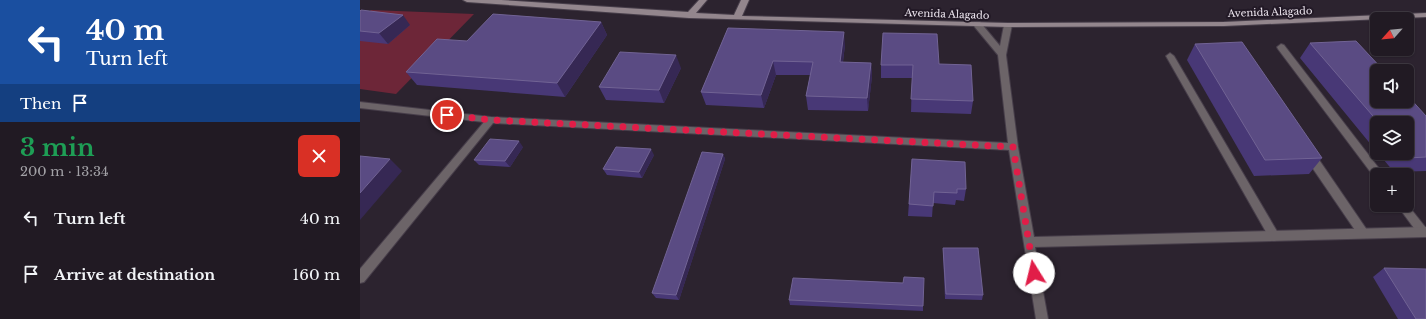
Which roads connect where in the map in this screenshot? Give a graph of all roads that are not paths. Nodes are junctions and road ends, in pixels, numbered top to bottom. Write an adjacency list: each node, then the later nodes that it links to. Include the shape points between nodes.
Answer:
1 (467, 0): 5 (main road, Avenida Alagado)
2 (702, 0): 5 (main road)
3 (745, 0): 6 (main road)
4 (1426, 15): 8 (main road, Avenida Alagado, via 1224,24)
5 (689, 16): 6 (main road, Avenida Alagado)
6 (737, 18): 7 (main road, Avenida Alagado)
7 (977, 24): 8 (main road, Avenida Alagado); 10 (street)
8 (1008, 25): 10 (street)
9 (1281, 47): 16 (street)
10 (1002, 55): 14 (street)
11 (1170, 56): 20 (street)
12 (360, 105): 13 (street)
13 (491, 120): 14 (street); 22 (street)
14 (1013, 147): 21 (street)
15 (1305, 148): 19 (street)
16 (1374, 168)
17 (1408, 212): 18 (street)
18 (1424, 232): 19 (street)
19 (1363, 233): 20 (street)
20 (1274, 236): 21 (street)
21 (1030, 242): 23 (street)
22 (360, 278)
23 (1042, 319)

